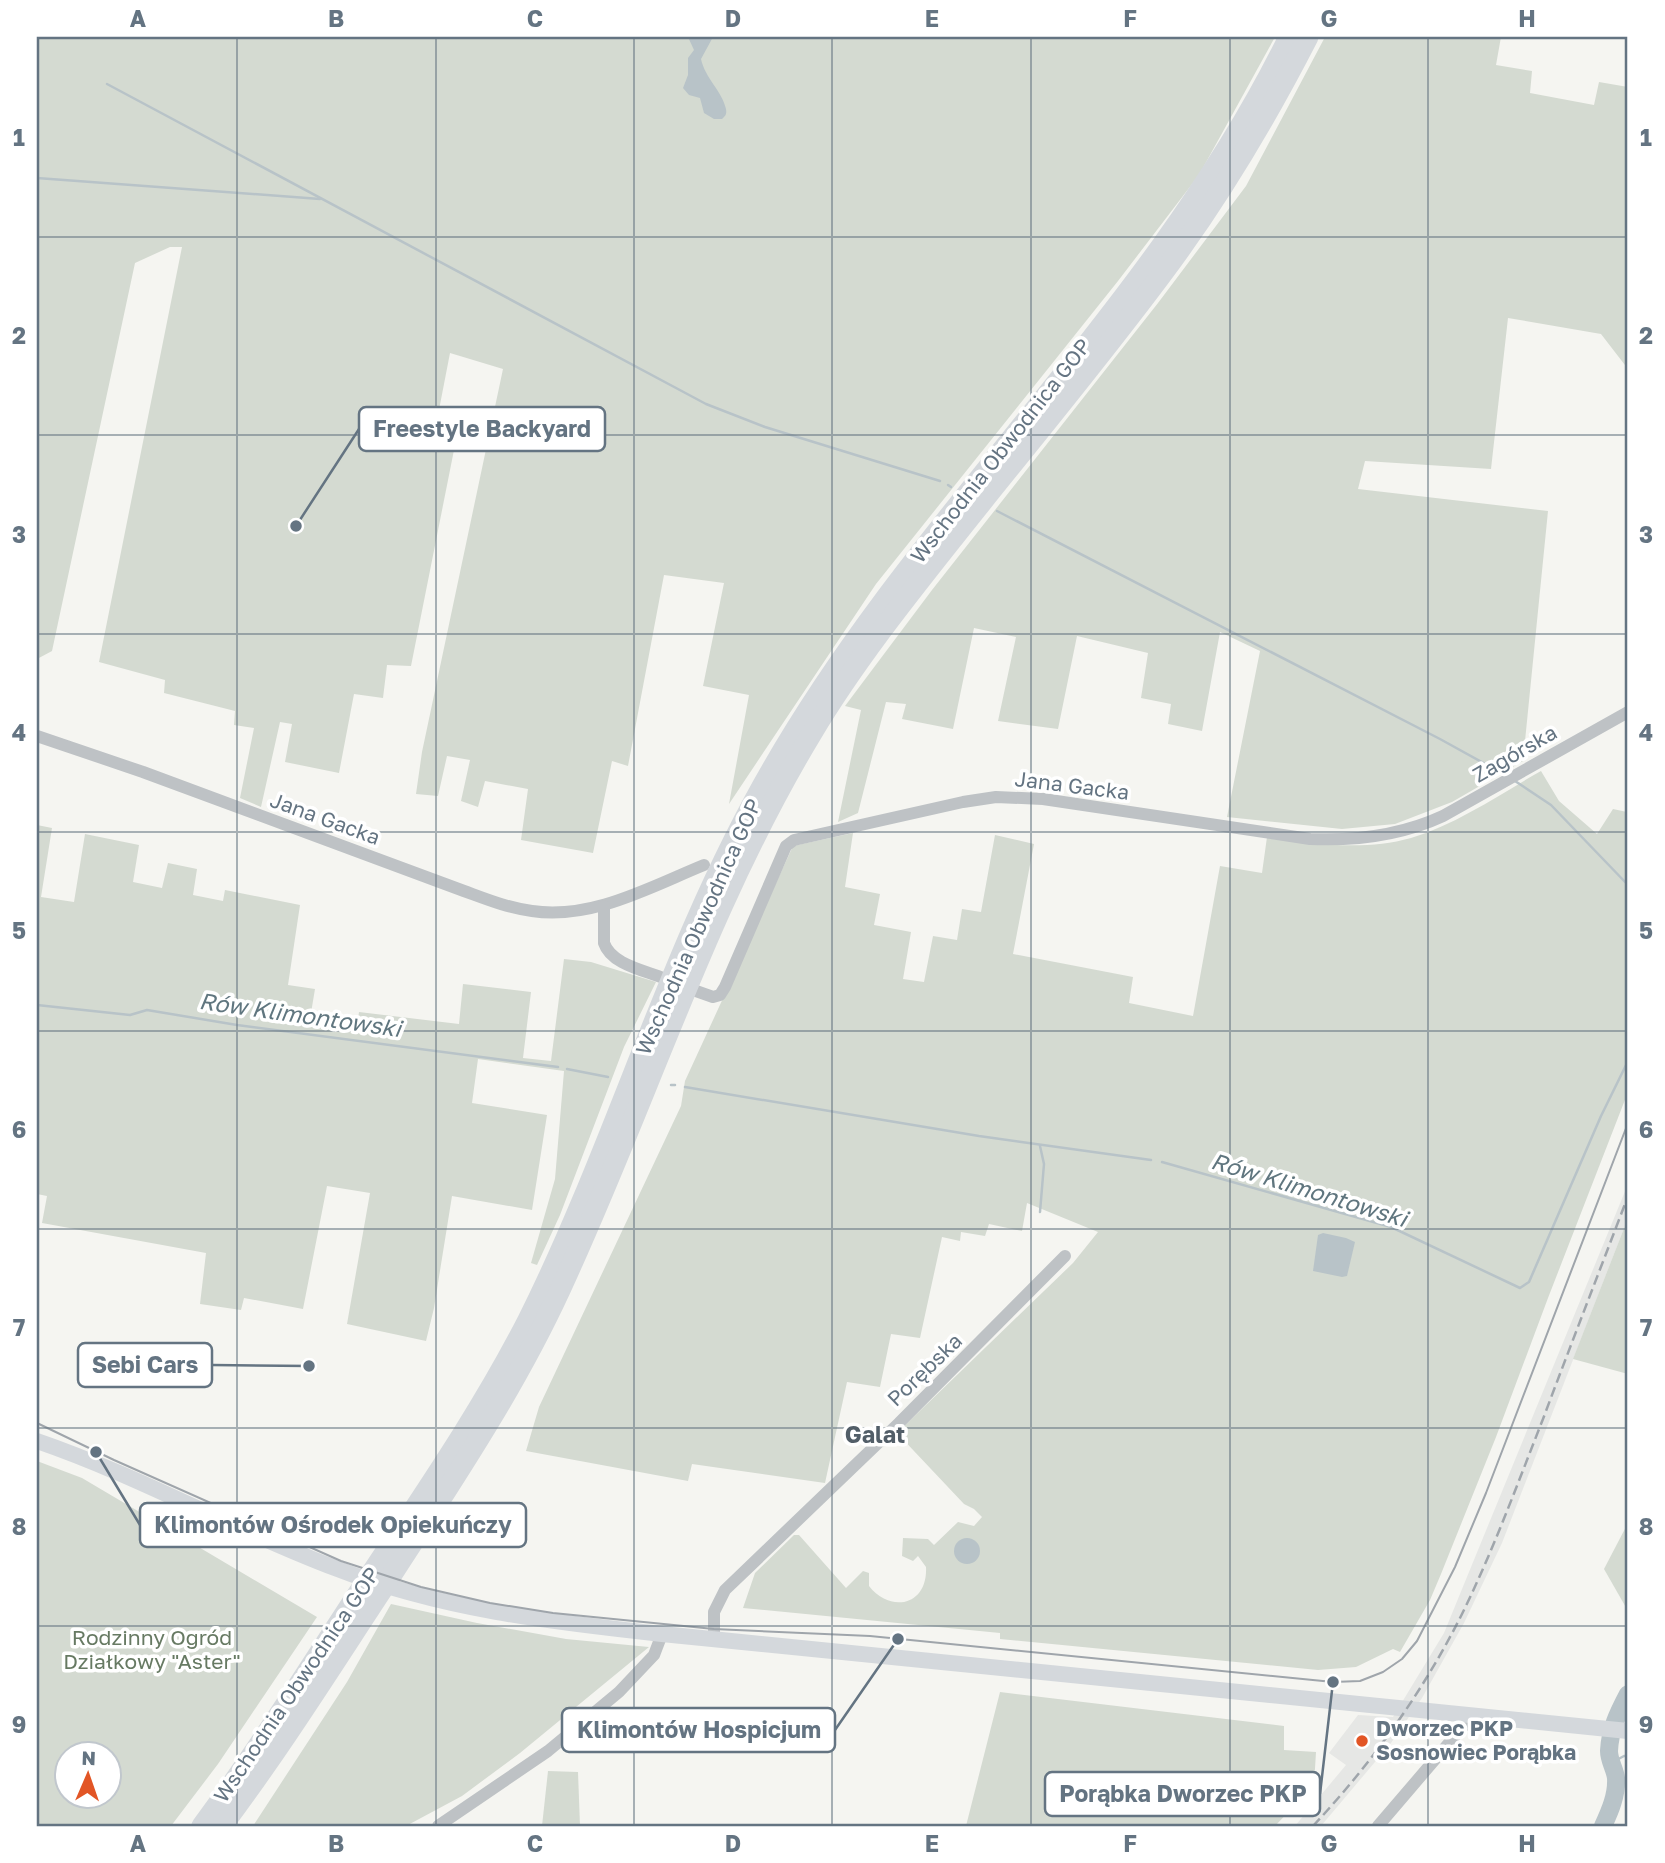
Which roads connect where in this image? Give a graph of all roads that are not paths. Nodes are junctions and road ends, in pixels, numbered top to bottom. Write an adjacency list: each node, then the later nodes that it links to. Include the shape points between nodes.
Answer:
1 (1289, 37): 17 (highway, Wschodnia Obwodnica GOP, via 1232,142 1176,226 917,557 815,696 728,852 564,1243 521,1333 452,1451)
2 (1308, 37): 18 (highway, Wschodnia Obwodnica GOP, via 1236,166 1171,262 903,602 815,728 735,877 579,1247 525,1359 447,1489)
3 (1628, 712): 5 (street, Zagórska)
4 (37, 736): 7 (street, Jana Gacka, via 507,906 565,912)
5 (1419, 826): 9 (street, Jana Gacka, via 1354,839 1310,839 1005,797 804,837 786,846 720,995)
6 (704, 865): 7 (street, Jana Gacka)
7 (604, 905): 8 (street, via 606,949 625,963)
8 (663, 978)
9 (696, 991)
10 (1065, 1256): 13 (street, Porębska, via 724,1590 714,1612)
11 (37, 1441): 12 (street, via 334,1568 418,1596 509,1616)
12 (662, 1634): 13 (street); 16 (street, via 654,1655 619,1692 548,1751)
13 (714, 1639): 14 (street)
14 (1473, 1715): 15 (street); 21 (street)
15 (1628, 1731)
16 (459, 1813): 19 (street); 20 (street)
17 (202, 1826)
18 (222, 1826)
19 (438, 1826)
20 (464, 1826)
21 (1378, 1826)

